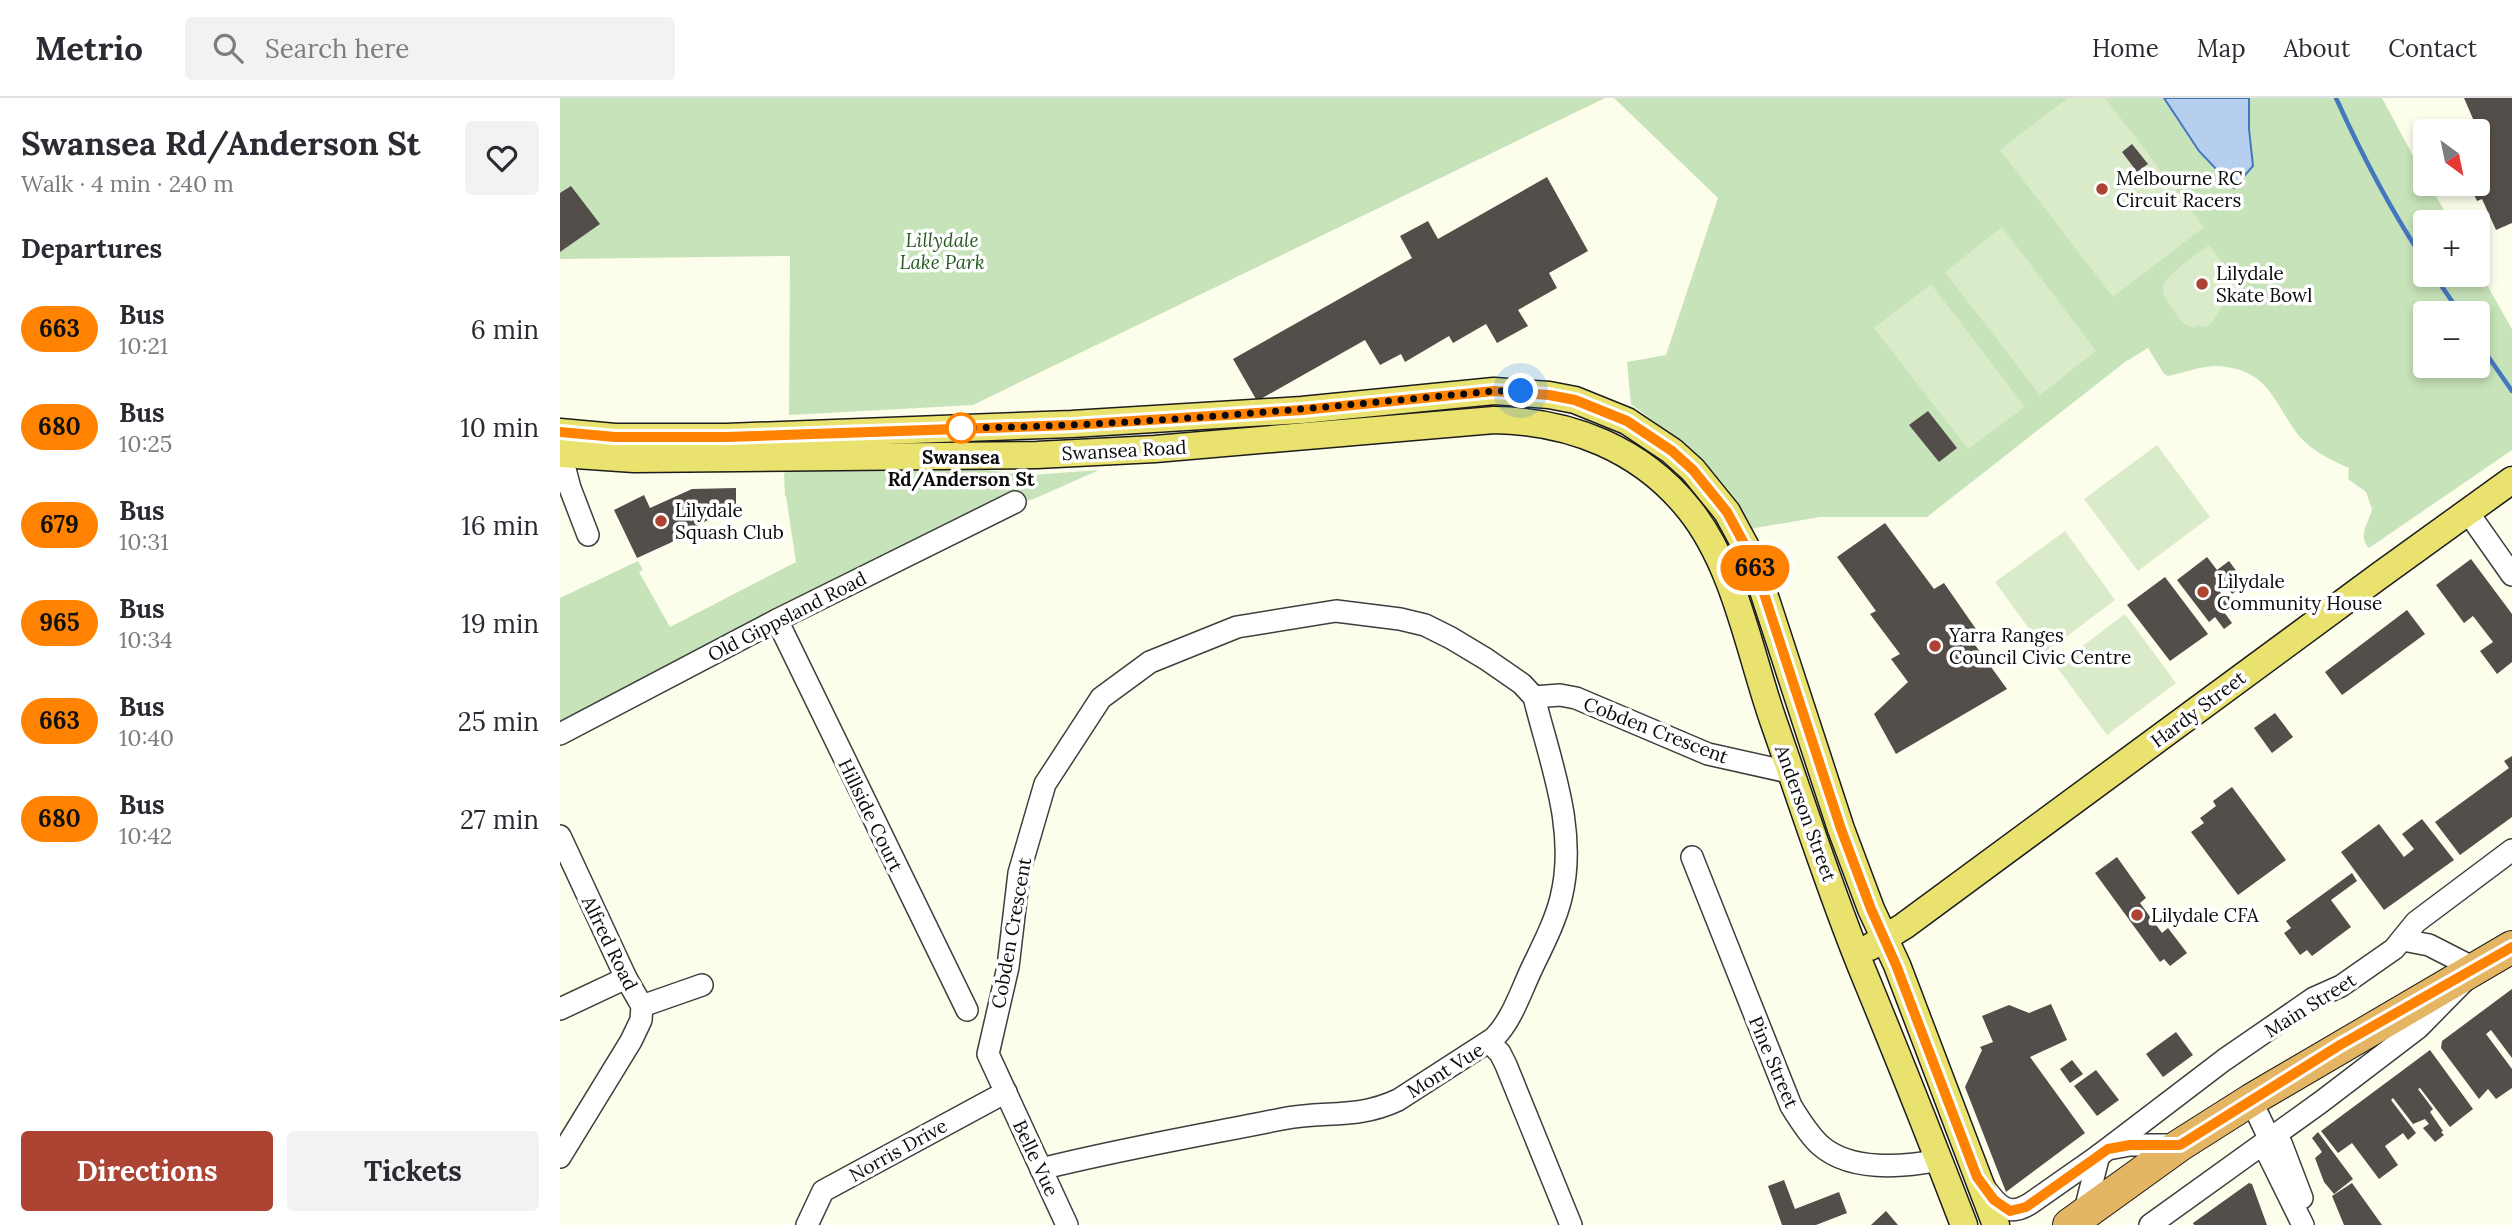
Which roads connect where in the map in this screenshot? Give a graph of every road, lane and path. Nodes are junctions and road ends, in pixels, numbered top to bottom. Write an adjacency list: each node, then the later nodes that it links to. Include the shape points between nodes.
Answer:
1 (1627, 421): 2 (main road, Swansea Road, via 1575,400 1494,391 1302,410); 16 (main road, Anderson Street, via 1679,457 1727,512 1753,560)
2 (1105, 422): 3 (main road, Swansea Road); 7 (main road)
3 (1072, 425): 4 (main road, Swansea Road); 7 (main road)
4 (1023, 426): 5 (main road, Swansea Road, via 726,437); 9 (main road, via 1038,446)
5 (560, 432)
6 (1600, 440): 7 (main road, Swansea Road, via 1549,424 1494,420); 19 (main road, Anderson Street, via 1647,468 1704,530 1726,576)
7 (1090, 453): 9 (main road, Swansea Road)
8 (560, 454): 9 (main road, Swansea Road, via 634,459); 13 (street)
9 (1037, 455)
10 (2512, 480): 12 (main road, Hardy Street)
11 (1015, 502): 15 (street, Old Gippsland Road)
12 (2467, 511): 14 (street); 25 (main road, Hardy Street)
13 (588, 535)
14 (2512, 575)
15 (777, 620): 18 (street, Old Gippsland Road); 34 (street, Hillside Court)
16 (1780, 642): 19 (main road, via 1788,701 1806,761); 20 (main road, Anderson Street)
17 (1534, 697): 19 (street, Cobden Crescent, via 1576,698 1708,754); 35 (street, Mont Vue, via 1563,815 1564,880 1536,959 1502,1028); 36 (street, Cobden Crescent, via 1486,659 1425,625 1336,611 1237,627 1150,662 1101,698 1045,784 1019,873 1008,967 988,1054)
18 (560, 734)
19 (1793, 773): 22 (main road, Anderson Street)
20 (1841, 829): 22 (main road); 25 (main road, Anderson Street)
21 (560, 836): 30 (street, Alfred Road)
22 (1816, 841): 28 (main road, Anderson Street)
23 (2512, 850): 26 (street, Main Street, via 2416,922)
24 (1692, 857): 43 (street, Pine Street, via 1802,1125 1824,1148 1858,1163)
25 (1885, 939): 28 (main road, Hardy Street); 40 (main road, Anderson Street)
26 (2403, 940): 29 (street, via 2429,945); 41 (street, Main Street, via 2224,1060)
27 (2512, 947): 29 (highway)
28 (1856, 954): 43 (main road, Anderson Street)
29 (2476, 969): 37 (highway); 38 (street, via 2418,1028)
30 (626, 978): 32 (street, Alfred Road); 33 (street)
31 (702, 985): 32 (street)
32 (642, 1006): 42 (street, Alfred Road, via 642,1020 631,1041)
33 (560, 1009)
34 (967, 1010)
35 (1489, 1042): 44 (street, Mont Vue, via 1382,1107 1360,1113 1284,1118); 50 (street, via 1506,1065)
36 (1006, 1091): 44 (street, Belle Vue); 48 (street, Norris Drive, via 823,1191)
37 (2251, 1100): 38 (street); 39 (highway)
38 (2269, 1139): 52 (street); 53 (street, via 2266,1150); 54 (street, via 2281,1143 2286,1153)
39 (2180, 1145): 41 (street, via 2130,1145); 46 (highway)
40 (1966, 1150): 43 (main road); 45 (main road, Anderson Street)
41 (2101, 1154): 45 (street, Main Street, via 2017,1210 1999,1205); 46 (street)
42 (560, 1157)
43 (1940, 1160): 47 (main road, Anderson Street)
44 (1041, 1169): 49 (street, Belle Vue)
45 (1977, 1177): 51 (main road, Anderson Street)
46 (2076, 1219)
47 (1963, 1222)
48 (807, 1225)
49 (1067, 1225)
50 (1571, 1225)
51 (1996, 1225)
52 (2150, 1225)
53 (2302, 1225)
54 (2310, 1225)

